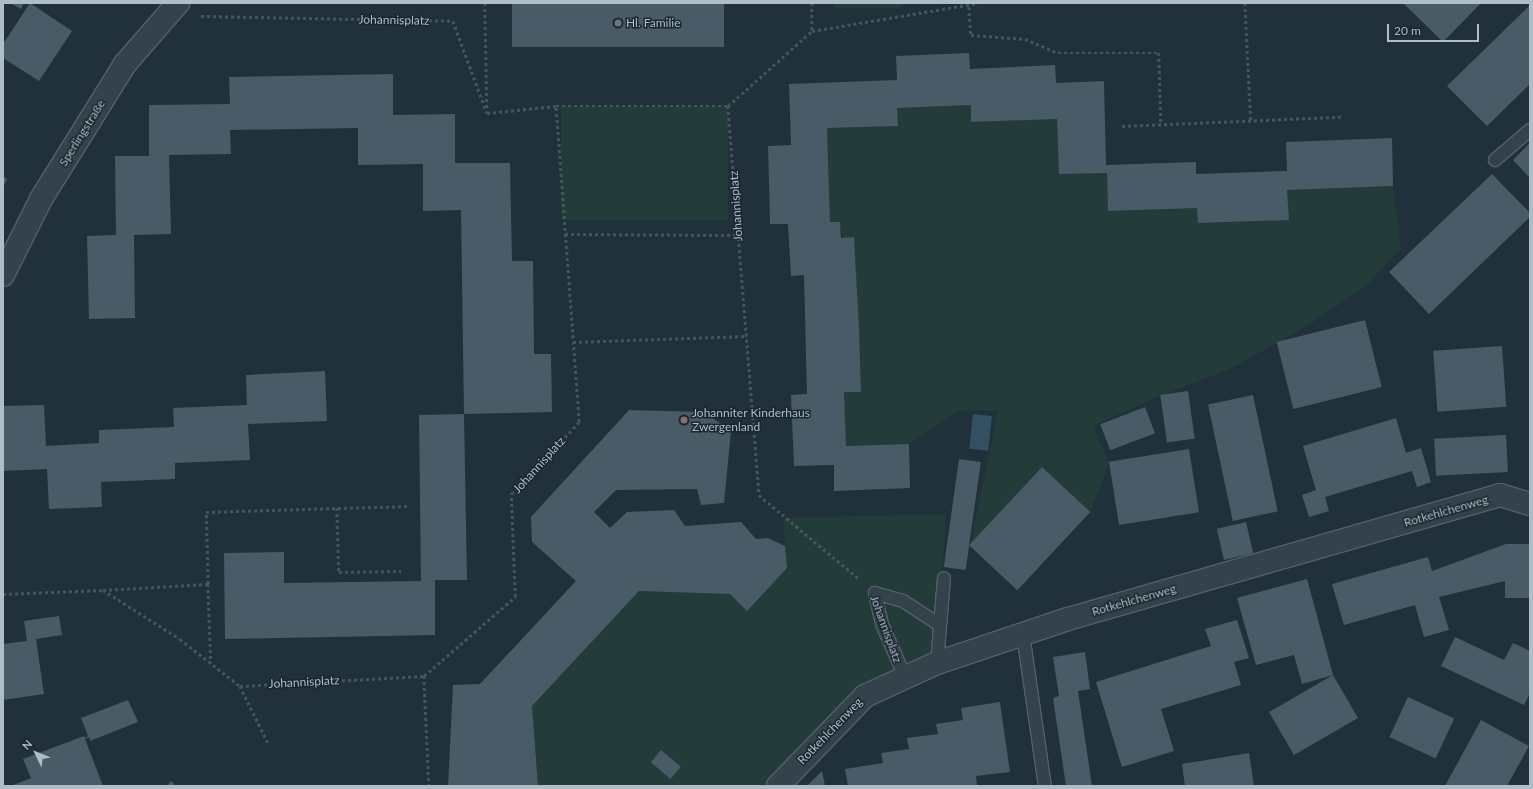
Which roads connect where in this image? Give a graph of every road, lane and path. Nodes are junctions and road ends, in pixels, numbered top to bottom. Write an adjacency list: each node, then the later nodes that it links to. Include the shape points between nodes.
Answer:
1 (485, 3): 10 (path)
2 (812, 3): 7 (path)
3 (979, 3): 5 (path)
4 (1245, 3): 12 (path)
5 (969, 7): 7 (path); 13 (path, via 971,35 1025,39 1058,53 1159,53)
6 (173, 9): 10 (path, Johannisplatz, via 453,21); 19 (street, Sperlingstraße, via 125,64 41,199)
7 (812, 31): 9 (path)
8 (556, 106): 9 (path); 10 (path); 17 (path, Johannisplatz)
9 (728, 106): 18 (path, Johannisplatz)
10 (487, 113)
11 (1341, 117): 12 (path)
12 (1251, 121): 13 (path)
13 (1161, 124): 14 (path)
14 (1122, 126)
15 (1530, 130): 16 (lane)
16 (1495, 160)
17 (566, 234): 18 (path); 21 (path, Johannisplatz)
18 (738, 235): 20 (path, Johannisplatz)
19 (3, 275)
20 (746, 336): 21 (path); 29 (path, Johannisplatz, via 759,495)
21 (573, 342): 35 (path, Johannisplatz, via 579,422 511,494 515,597)
22 (1530, 504): 32 (street, Rotkehlchenweg, via 1500,496)
23 (410, 506): 24 (path)
24 (337, 508): 25 (path, via 339,572); 27 (path, via 206,512)
25 (401, 571)
26 (944, 578): 31 (lane)
27 (208, 584): 28 (path); 33 (path)
28 (103, 590): 30 (path); 33 (path, via 180,639)
29 (876, 593): 31 (lane, via 903,601); 36 (lane, Johannisplatz, via 882,624)
30 (3, 594)
31 (940, 625): 34 (lane)
32 (1023, 634): 34 (street, Rotkehlchenweg); 41 (lane)
33 (211, 663): 37 (path)
34 (937, 663): 36 (street, Rotkehlchenweg)
35 (424, 676): 37 (path, Johannisplatz); 39 (path)
36 (905, 677): 40 (street, Rotkehlchenweg, via 865,696)
37 (240, 686): 38 (path)
38 (268, 744)
39 (429, 786)
40 (778, 786)
41 (1045, 786)

